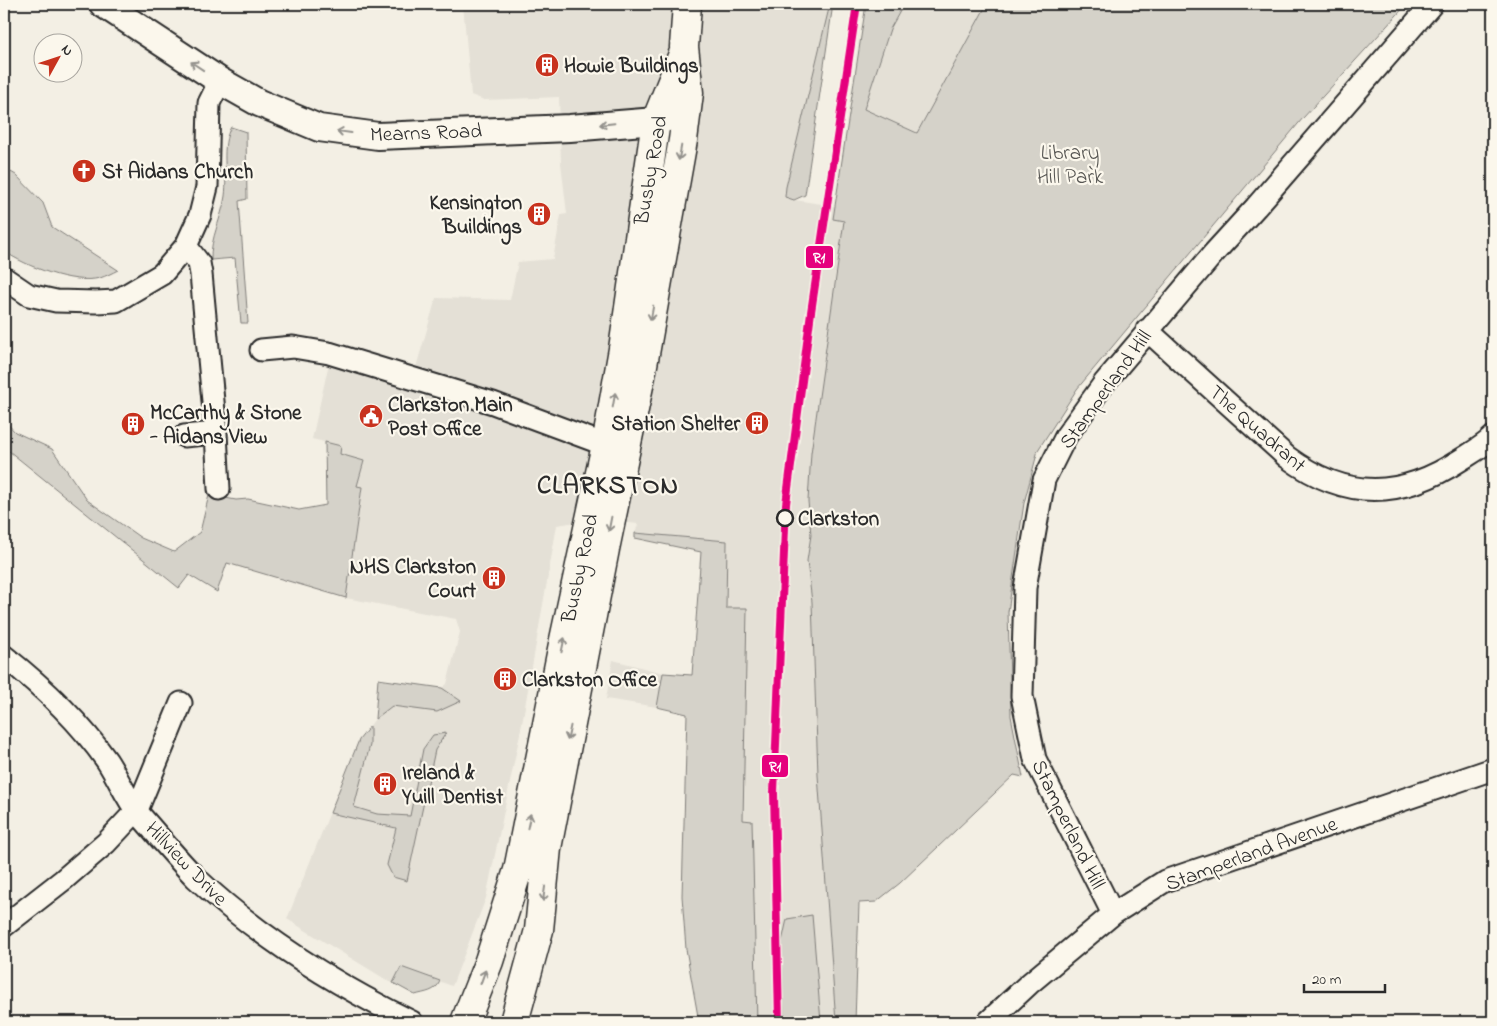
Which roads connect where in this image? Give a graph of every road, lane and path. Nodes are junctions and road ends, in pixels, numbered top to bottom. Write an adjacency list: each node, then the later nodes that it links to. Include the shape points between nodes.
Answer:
1 (102, 4): 5 (street, Mearns Road, one-way to 1)
2 (687, 4): 4 (main road, Busby Road)
3 (1432, 4): 10 (street, Stamperland Hill)
4 (684, 51): 6 (main road, Busby Road); 7 (main road, Busby Road)
5 (220, 81): 7 (street, Mearns Road, one-way to 5, via 378,136 319,128 259,104); 8 (street, via 209,103 206,194)
6 (688, 105): 7 (street, Mearns Road, via 676,116); 25 (main road, Busby Road, one-way to 25, via 641,376 549,839 539,930)
7 (656, 121): 15 (main road, Busby Road, one-way to 7)
8 (186, 246): 9 (street, via 162,274 116,301 56,301 29,295); 12 (street, via 198,262 201,274)
9 (4, 278)
10 (1147, 330): 14 (street, The Quadrant, via 1288,457 1327,482 1364,488 1411,485 1442,472); 21 (street, Stamperland Hill, via 1066,436 1044,480 1025,588 1022,696 1036,759)
11 (261, 350): 15 (street, via 293,347 329,353 493,403)
12 (216, 434): 13 (street); 16 (street)
13 (184, 436)
14 (1493, 437)
15 (606, 445): 24 (main road, Busby Road, one-way to 15, via 489,961 518,870)
16 (219, 489)
17 (4, 656): 20 (street, Hillview Drive, via 71,716 106,761)
18 (181, 703): 20 (street)
19 (1493, 769): 21 (street, Stamperland Avenue, via 1165,881)
20 (137, 810): 22 (street, via 106,843); 23 (street, Hillview Drive, via 195,877 282,948 380,1007)
21 (1113, 914): 26 (street, Stamperland Avenue)
22 (4, 926)
23 (412, 1022)
24 (465, 1022)
25 (514, 1022)
26 (988, 1022)

